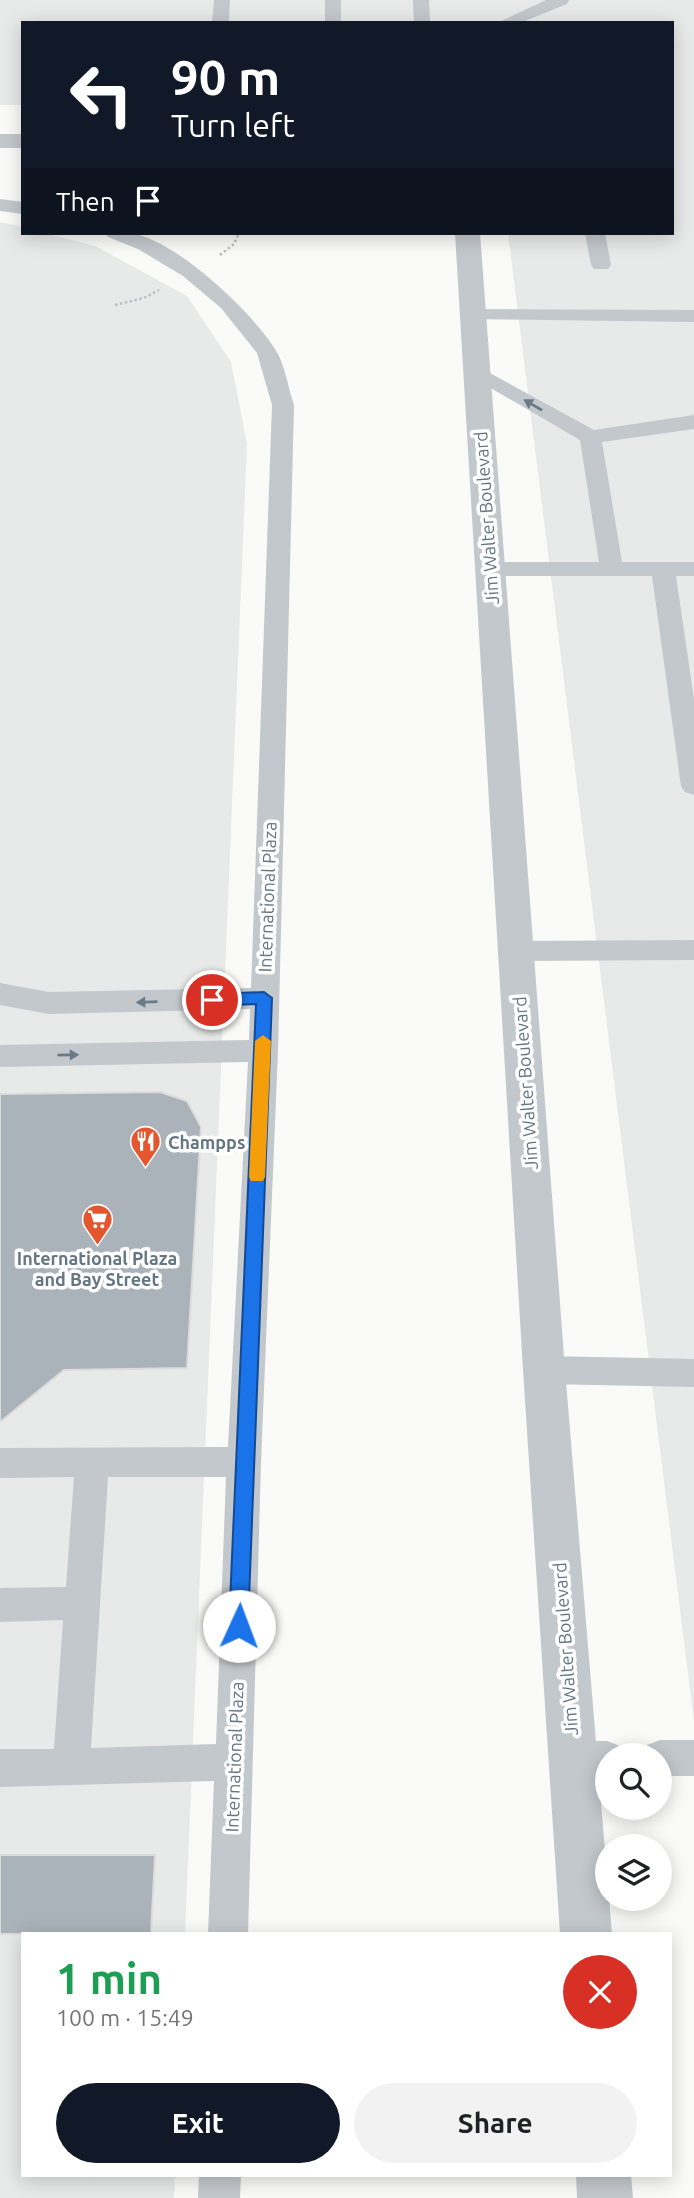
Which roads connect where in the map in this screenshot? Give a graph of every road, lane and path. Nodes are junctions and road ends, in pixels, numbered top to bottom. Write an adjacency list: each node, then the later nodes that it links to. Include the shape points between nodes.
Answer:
1 (222, 0): 6 (lane)
2 (333, 0): 7 (lane)
3 (421, 0): 8 (lane)
4 (560, 0): 5 (lane); 9 (lane)
5 (500, 19)
6 (220, 21)
7 (332, 21)
8 (422, 21)
9 (561, 21)
10 (0, 141): 11 (street)
11 (21, 141)
12 (0, 205): 13 (lane)
13 (21, 208)
14 (120, 235): 35 (lane, International Plaza, via 190,272 228,304 267,352 283,405)
15 (238, 235): 18 (path)
16 (467, 235): 22 (street, Jim Walter Boulevard)
17 (595, 235): 19 (lane)
18 (212, 260)
19 (601, 265)
20 (162, 288): 21 (path)
21 (116, 306)
22 (474, 315): 23 (lane); 24 (street, Jim Walter Boulevard)
23 (694, 316)
24 (477, 372): 26 (lane, one-way to 24); 27 (street, Jim Walter Boulevard)
25 (694, 422): 26 (lane)
26 (590, 437): 28 (lane)
27 (489, 569): 28 (lane); 33 (street, Jim Walter Boulevard)
28 (612, 569): 29 (lane)
29 (663, 569): 30 (lane); 31 (lane)
30 (694, 569)
31 (694, 786)
32 (694, 950): 33 (lane)
33 (516, 951): 38 (street, Jim Walter Boulevard)
34 (0, 994): 35 (lane, one-way to 34, via 49,1003)
35 (264, 998): 36 (lane, International Plaza)
36 (263, 1051): 37 (lane, one-way to 36); 40 (lane, International Plaza)
37 (0, 1056)
38 (544, 1370): 39 (lane); 46 (street, Jim Walter Boulevard)
39 (694, 1373)
40 (244, 1461): 41 (lane); 48 (lane, International Plaza)
41 (92, 1462): 42 (lane); 43 (lane)
42 (0, 1463)
43 (82, 1603): 44 (lane); 49 (lane)
44 (0, 1605)
45 (694, 1758): 47 (lane)
46 (591, 1759): 52 (street, Jim Walter Boulevard)
47 (672, 1759)
48 (234, 1762): 49 (lane); 51 (lane, International Plaza)
49 (71, 1767): 50 (lane)
50 (0, 1768)
51 (228, 1932)
52 (586, 1932)
53 (220, 2177): 55 (lane)
54 (603, 2177): 56 (street)
55 (219, 2198)
56 (605, 2198)

